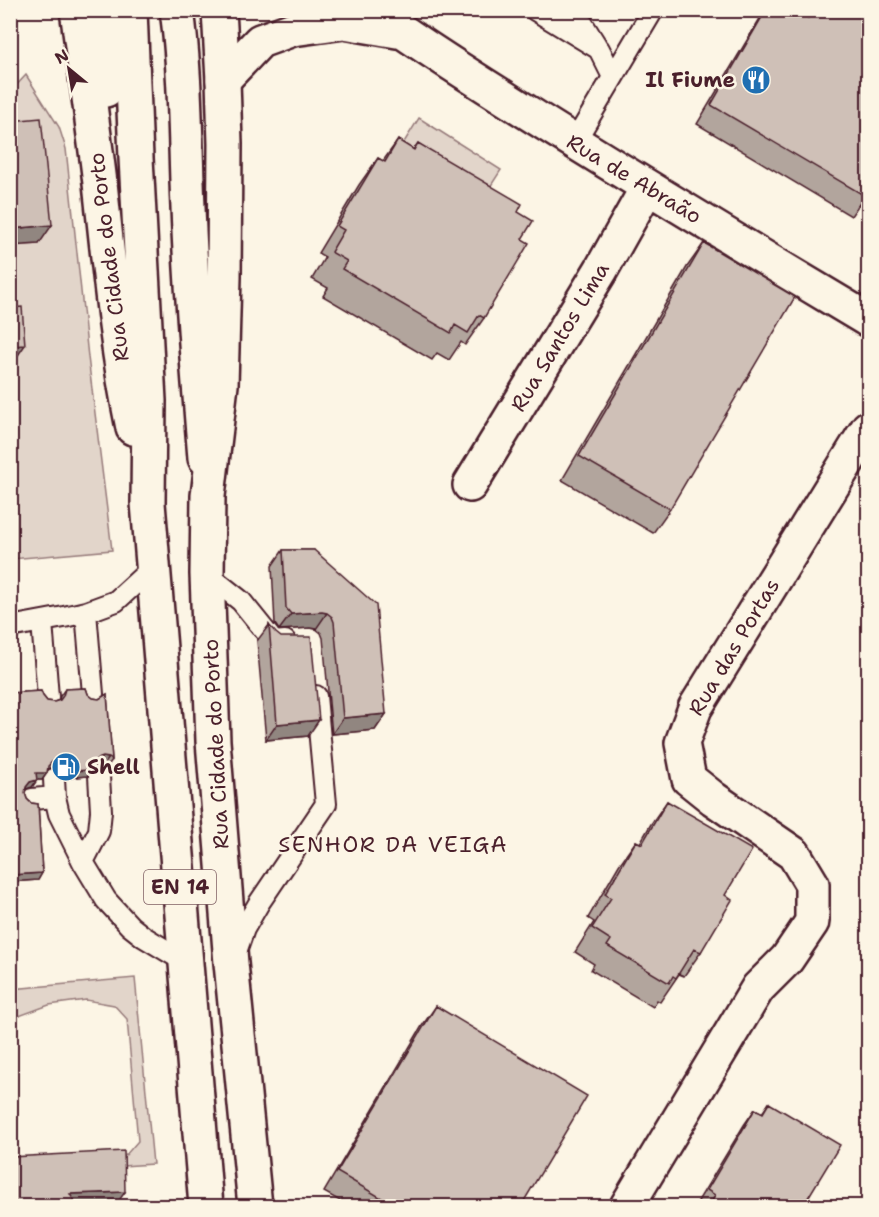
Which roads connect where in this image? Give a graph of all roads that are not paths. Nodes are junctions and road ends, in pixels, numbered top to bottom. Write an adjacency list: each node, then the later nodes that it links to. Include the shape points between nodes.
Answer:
1 (77, 10): 21 (main road, Rua Cidade do Porto, via 115,315)
2 (101, 10): 3 (main road, via 106,90)
3 (107, 10)
4 (130, 10): 21 (main road, Rua Cidade do Porto, via 149,400)
5 (177, 10): 20 (main road, Rua Cidade do Porto, via 192,295)
6 (219, 10): 14 (main road, Rua Cidade do Porto)
7 (372, 10): 11 (main road, Rua de Abraão)
8 (535, 10): 12 (lane)
9 (572, 10): 12 (lane)
10 (653, 10): 13 (lane)
11 (402, 32): 14 (main road, Rua de Abraão, via 344,22 293,29 260,41); 15 (main road, Rua de Abraão)
12 (599, 49): 13 (lane)
13 (613, 78): 15 (lane)
14 (223, 80): 20 (main road, Rua Cidade do Porto, via 221,385)
15 (574, 142): 16 (main road, Rua de Abraão)
16 (647, 188): 17 (main road, Rua de Abraão); 19 (main road, Rua Santos Lima)
17 (868, 320)
18 (868, 428): 36 (main road, Rua das Portas, via 695,708 682,743 689,779 794,854 812,884 812,922 786,959 758,988)
19 (470, 485)
20 (208, 496): 23 (main road, Rua Cidade do Porto / EN 14)
21 (148, 503): 22 (main road, Rua Cidade do Porto)
22 (153, 567): 24 (lane, via 116,601); 34 (main road, Rua Cidade do Porto / EN 14)
23 (207, 574): 27 (lane, via 241,601 274,642); 35 (main road, Rua Cidade do Porto / EN 14, via 213,741)
24 (86, 612): 25 (lane); 29 (lane)
25 (42, 622): 26 (lane); 30 (lane)
26 (10, 627)
27 (302, 640)
28 (314, 675): 35 (lane, via 326,804 259,903)
29 (93, 694)
30 (48, 697)
31 (99, 776): 33 (lane, via 99,831)
32 (32, 799): 33 (lane, via 54,788 59,814)
33 (82, 862): 34 (lane, via 106,900 130,926)
34 (187, 963): 37 (main road, Rua Cidade do Porto / EN 14)
35 (231, 963): 38 (main road, Rua Cidade do Porto / EN 14)
36 (631, 1205)
37 (206, 1206)
38 (255, 1206)

